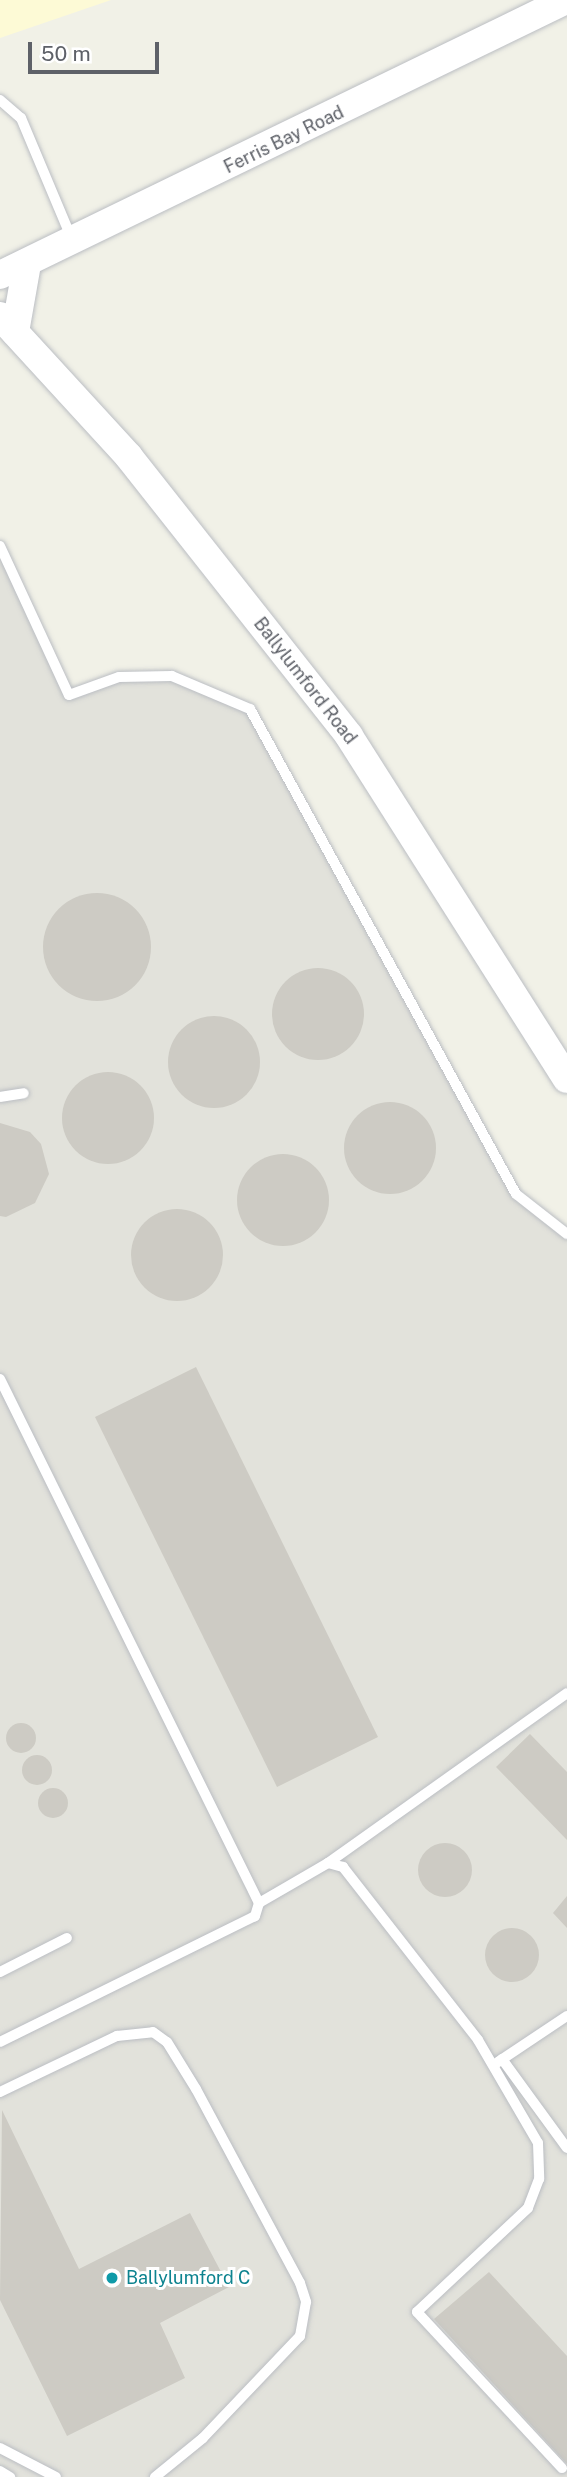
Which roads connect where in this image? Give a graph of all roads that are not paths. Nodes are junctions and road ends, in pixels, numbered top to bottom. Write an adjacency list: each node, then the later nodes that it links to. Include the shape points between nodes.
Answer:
1 (566, 0): 3 (main road, Ferris Bay Road)
2 (0, 100): 3 (lane, via 21,118)
3 (74, 244): 4 (main road, Ferris Bay Road)
4 (27, 264): 5 (main road, Ferris Bay Road); 6 (main road)
5 (0, 275)
6 (8, 324): 8 (main road, Ballylumford Road, via 129,457 349,736)
7 (0, 546): 11 (lane, via 69,695 119,677 172,676 250,709 516,1194)
8 (567, 1079)
9 (24, 1093): 10 (lane)
10 (0, 1097)
11 (567, 1234)
12 (0, 1379): 15 (lane)
13 (567, 1693): 14 (lane)
14 (328, 1863): 15 (lane); 21 (lane, via 343,1867 478,2040)
15 (259, 1903): 19 (lane, via 255,1916 244,1922)
16 (67, 1938): 17 (lane)
17 (0, 1972)
18 (567, 2016): 20 (lane)
19 (0, 2042)
20 (502, 2059): 21 (lane); 23 (lane)
21 (491, 2066): 25 (lane, via 538,2143 536,2195 417,2312)
22 (0, 2092): 29 (lane, via 117,2036 153,2032 167,2042 196,2089 299,2283 306,2302 300,2336 203,2438)
23 (567, 2148)
24 (0, 2448): 28 (lane)
25 (562, 2468)
26 (0, 2471): 27 (lane)
27 (10, 2477)
28 (56, 2477)
29 (155, 2477)

